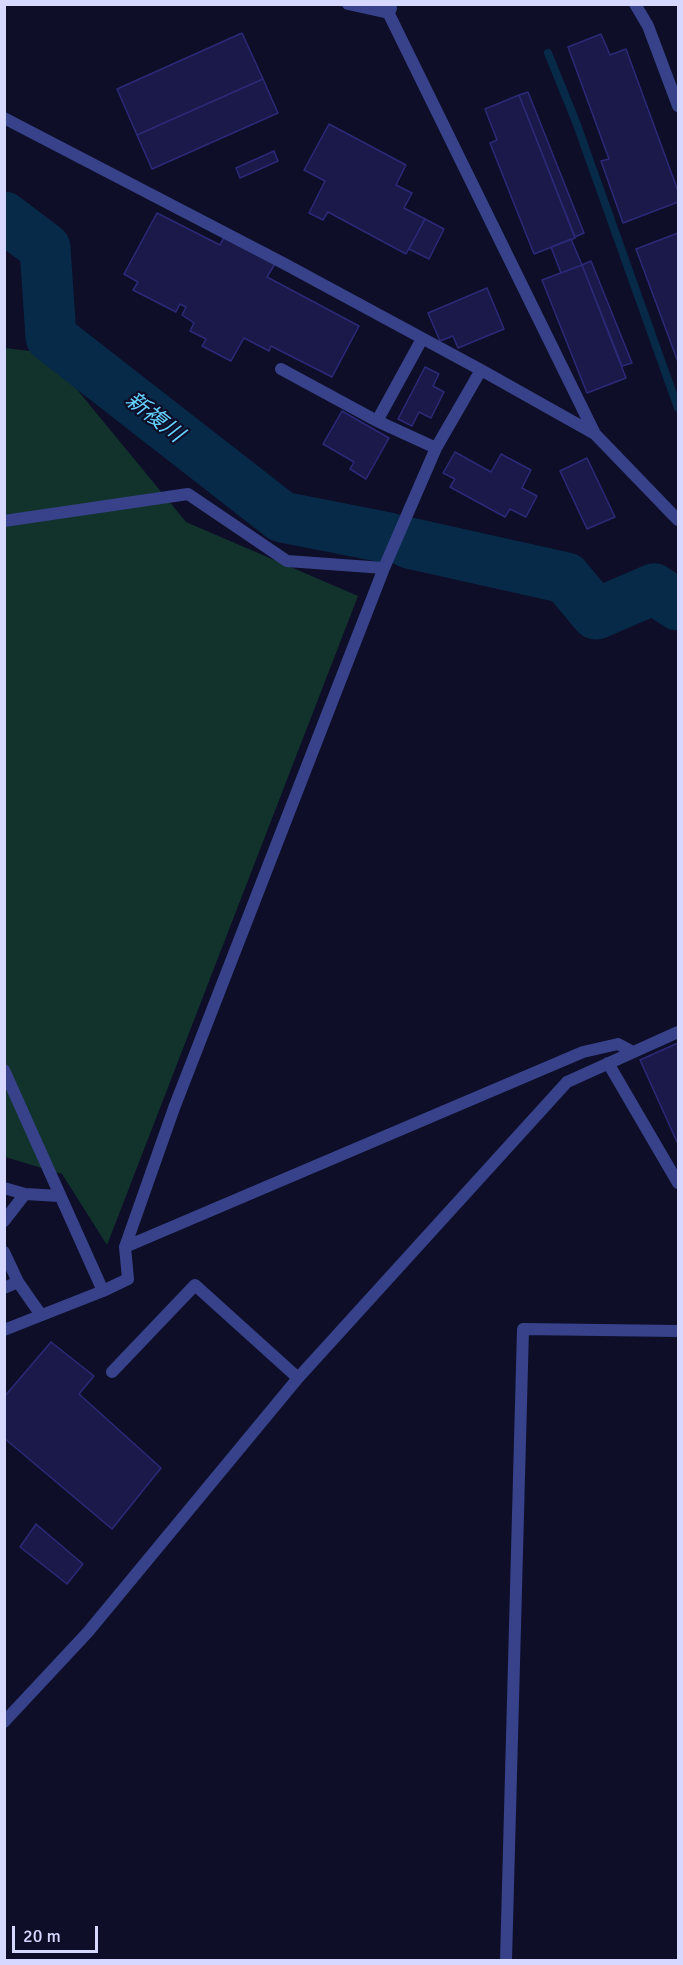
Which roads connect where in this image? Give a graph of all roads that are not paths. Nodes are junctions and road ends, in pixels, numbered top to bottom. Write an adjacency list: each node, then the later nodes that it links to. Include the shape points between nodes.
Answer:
1 (348, 4): 3 (street)
2 (636, 4): 4 (street)
3 (389, 7): 10 (street)
4 (678, 106)
5 (4, 118): 6 (street)
6 (422, 339): 8 (street); 9 (street)
7 (281, 369): 9 (street)
8 (481, 370): 10 (street); 11 (street)
9 (377, 421): 11 (street)
10 (595, 434): 12 (street)
11 (436, 448): 14 (street)
12 (678, 520)
13 (4, 521): 14 (street, via 188,494 287,561)
14 (384, 568): 24 (street, via 174,1108)
15 (678, 1032): 16 (street)
16 (633, 1052): 17 (street); 24 (street, via 618,1044 583,1052)
17 (608, 1063): 19 (street); 33 (street, via 567,1082)
18 (4, 1070): 22 (street)
19 (678, 1183)
20 (4, 1188): 21 (street)
21 (25, 1194): 22 (street); 23 (street)
22 (60, 1196): 28 (street)
23 (4, 1221)
24 (125, 1247): 28 (street, via 128,1279)
25 (4, 1252): 26 (street)
26 (18, 1282): 27 (street); 29 (street)
27 (4, 1288)
28 (103, 1291): 29 (street)
29 (41, 1315): 30 (street)
30 (4, 1330)
31 (678, 1331): 35 (street, via 523,1329)
32 (112, 1372): 33 (street, via 195,1285)
33 (298, 1378): 34 (street, via 88,1632)
34 (4, 1722)
35 (506, 1960)

